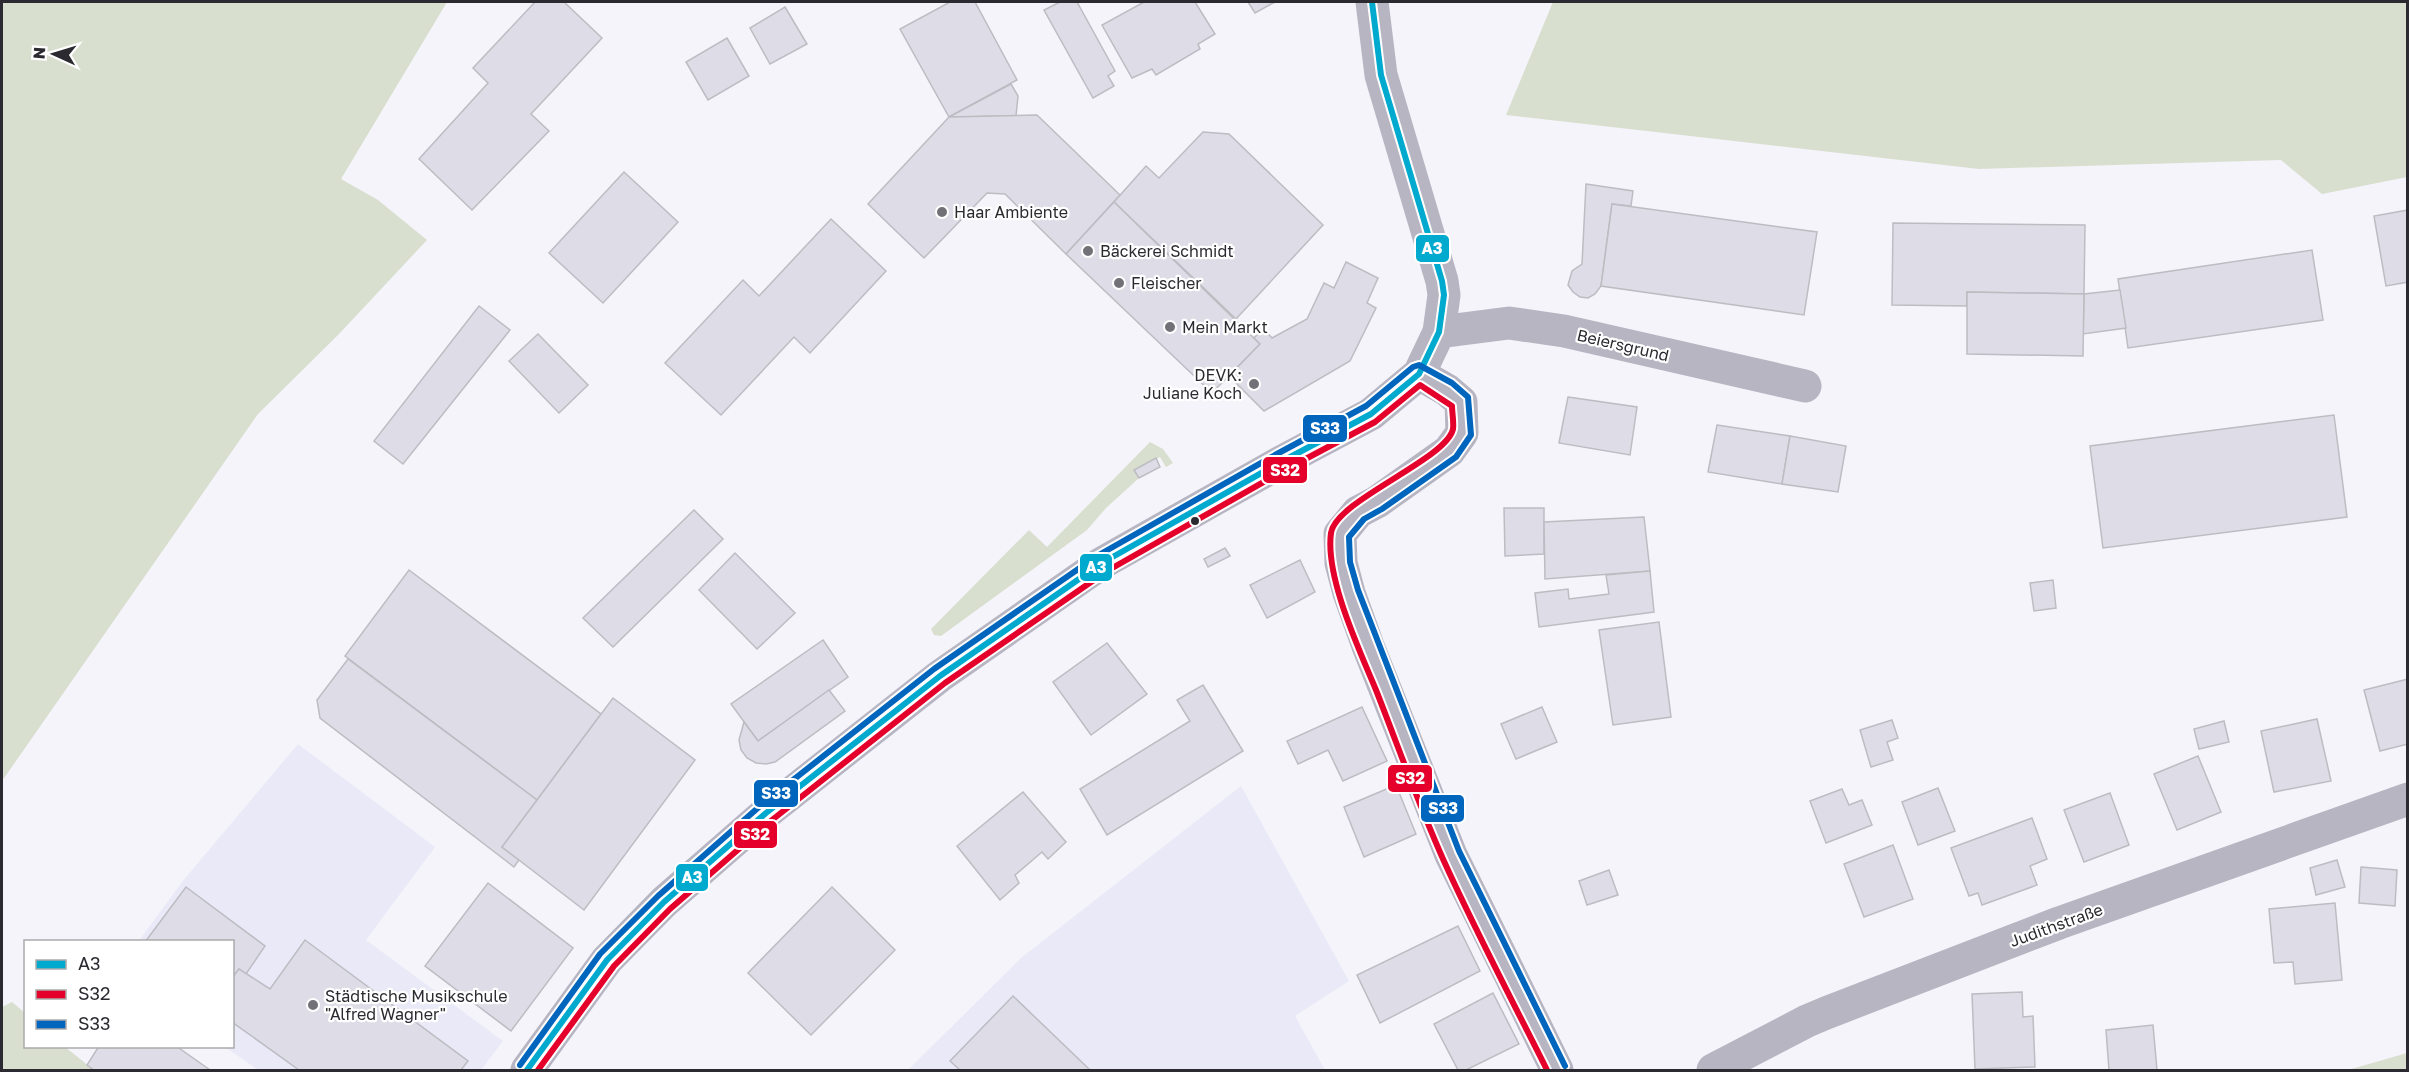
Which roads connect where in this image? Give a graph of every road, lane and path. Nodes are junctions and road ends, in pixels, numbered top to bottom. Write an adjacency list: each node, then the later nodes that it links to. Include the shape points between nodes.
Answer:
1 (1372, 2): 2 (street, via 1381,75 1442,281)
2 (1439, 332): 3 (street); 4 (street, Beiersgrund, via 1509,323 1564,331)
3 (1419, 374): 6 (street, via 1371,414 1102,563 931,683 766,813 664,902 607,960); 7 (street, via 1461,402 1462,433 1449,451 1358,513 1340,534 1341,563 1368,646 1451,855)
4 (1805, 386)
5 (2408, 799): 8 (street, Judithstraße, via 2059,922 1859,1000 1808,1021)
6 (527, 1071)
7 (1557, 1071)
8 (1713, 1071)

